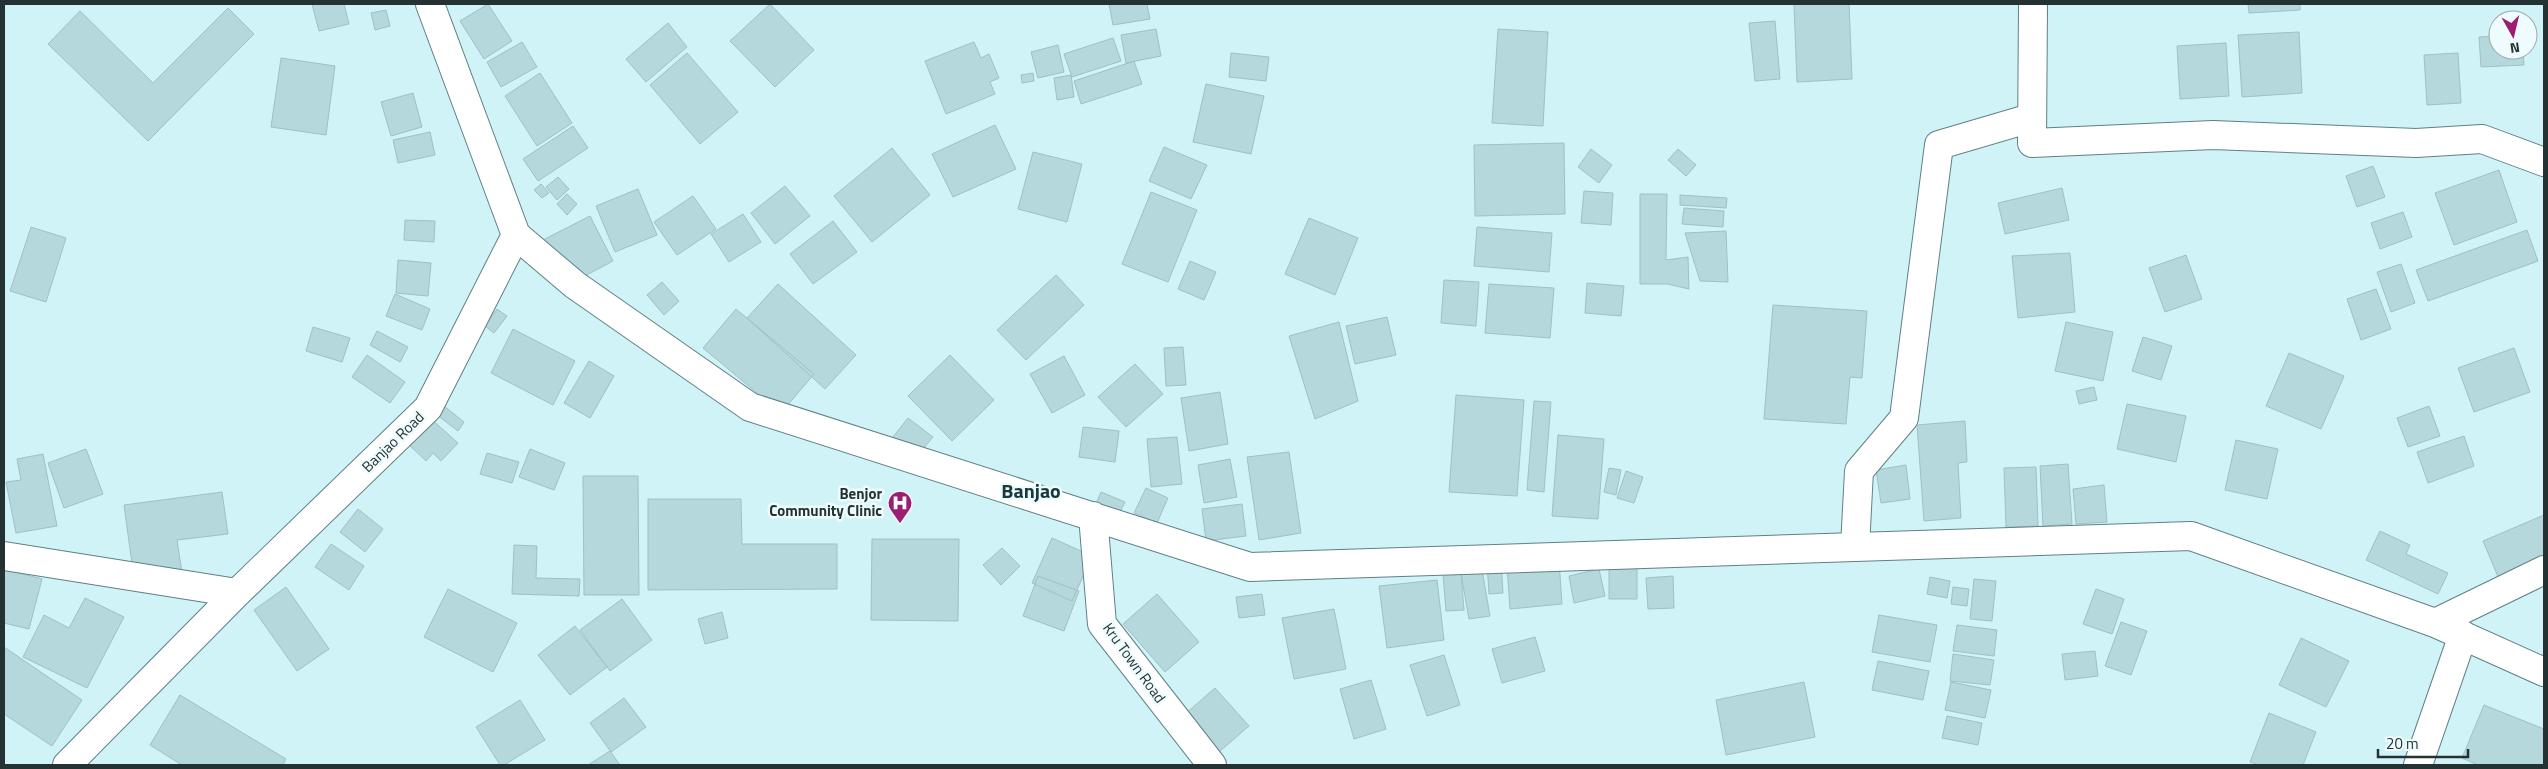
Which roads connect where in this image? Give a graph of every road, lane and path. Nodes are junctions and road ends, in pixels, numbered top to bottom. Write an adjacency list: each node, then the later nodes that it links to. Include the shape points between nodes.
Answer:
1 (430, 4): 5 (street)
2 (2033, 4): 3 (street)
3 (2031, 118): 4 (street, via 2032,143 2213,135 2416,143 2482,140); 7 (street, via 1938,145 1904,418 1859,471)
4 (2544, 162)
5 (516, 235): 6 (street, via 575,285 750,406); 10 (street, Banjao Road, via 428,408)
6 (1092, 516): 7 (street, via 1250,567); 15 (street, Kru Town Road, via 1102,624)
7 (1855, 547): 11 (street, via 2191,536)
8 (4, 556): 10 (street)
9 (2544, 570): 11 (street)
10 (238, 593): 14 (street, Banjao Road)
11 (2435, 623): 12 (street)
12 (2463, 635): 13 (street); 16 (street)
13 (2544, 672)
14 (67, 765)
15 (1212, 765)
16 (2418, 765)

